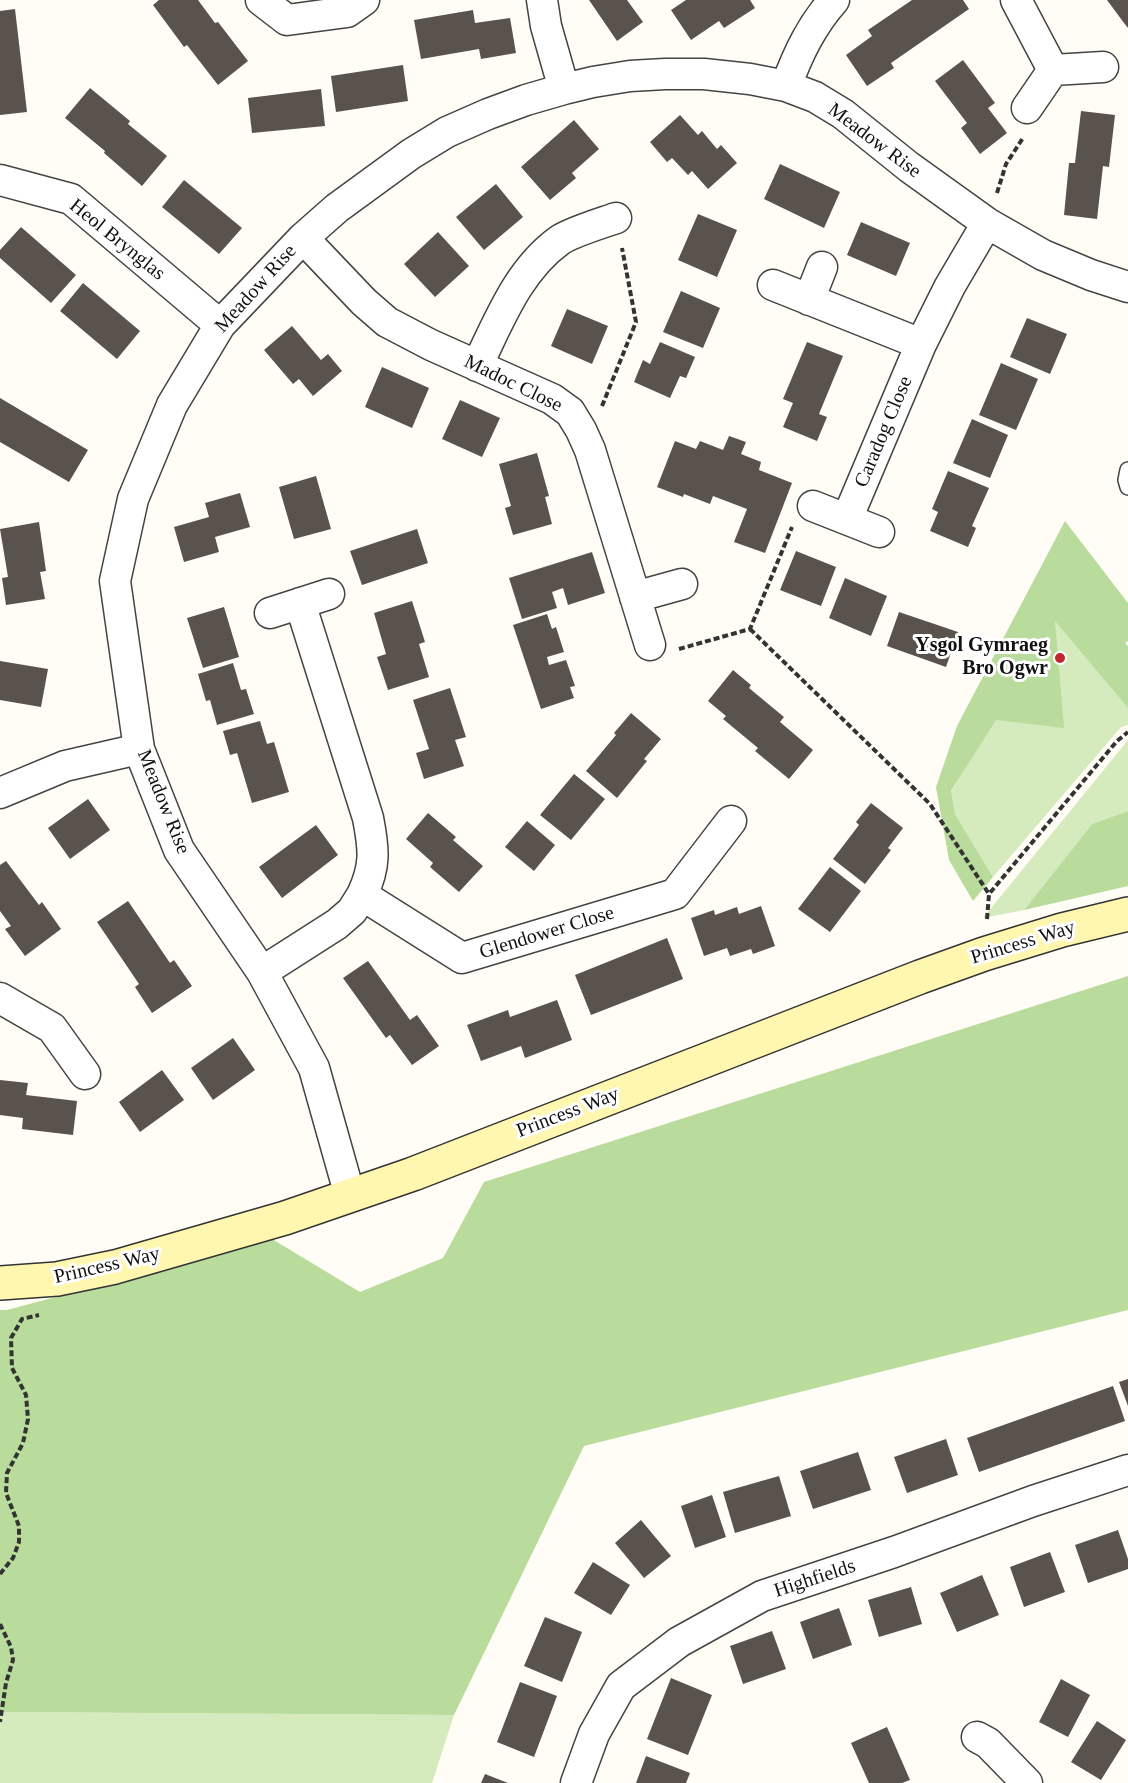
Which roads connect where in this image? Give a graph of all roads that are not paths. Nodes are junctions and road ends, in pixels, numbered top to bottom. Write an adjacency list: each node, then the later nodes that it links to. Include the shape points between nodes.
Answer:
1 (261, 0): 2 (street, via 287,20 346,12)
2 (364, 0)
3 (542, 0): 9 (street)
4 (834, 0): 8 (street, via 800,50)
5 (1016, 0): 7 (street)
6 (1103, 67): 7 (street)
7 (1053, 70): 10 (street)
8 (786, 86): 9 (street, Meadow Rise, via 704,74 665,74 630,76); 13 (street, Meadow Rise, via 843,114)
9 (564, 89): 14 (street, Meadow Rise, via 447,132 374,180)
10 (1027, 108)
11 (0, 180): 19 (street, Heol Brynglas, via 71,199)
12 (616, 218): 21 (street, via 561,239 533,266 510,298)
13 (987, 223): 17 (street, Meadow Rise, via 1043,255); 20 (street, Caradog Close)
14 (303, 238): 19 (street, Meadow Rise); 21 (street, Madoc Close, via 387,322)
15 (822, 267): 18 (street)
16 (773, 285): 18 (street)
17 (1128, 287)
18 (808, 300): 20 (street)
19 (220, 325): 33 (street, Meadow Rise, via 172,405 133,499 116,581)
20 (921, 344): 25 (street, Caradog Close)
21 (477, 366): 29 (street, Madoc Close, via 552,399 570,412 590,450)
22 (1128, 470): 23 (lane)
23 (1128, 487)
24 (813, 506): 25 (street)
25 (848, 519): 26 (street)
26 (879, 532)
27 (682, 584): 29 (street)
28 (329, 594): 30 (street)
29 (635, 597): 32 (street, Madoc Close)
30 (300, 603): 31 (street); 36 (street, via 368,818 374,852 370,880)
31 (270, 613)
32 (650, 645)
33 (139, 749): 34 (street, via 65,766); 38 (street, Meadow Rise, via 179,850)
34 (0, 793)
35 (731, 821): 36 (street, Glendower Close, via 675,894 462,958)
36 (362, 896): 38 (street, via 337,924)
37 (1128, 914): 41 (street, Princess Way, via 1062,930 909,981)
38 (262, 972): 41 (street, Meadow Rise, via 314,1068)
39 (0, 998): 40 (street, via 52,1028)
40 (86, 1074)
41 (350, 1196): 42 (street, Princess Way, via 115,1267 57,1279)
42 (0, 1282)
43 (1128, 1470): 45 (street, Highfields, via 762,1596 679,1642 621,1686 594,1734)
44 (977, 1737): 46 (street)
45 (576, 1783)
46 (1027, 1783)

